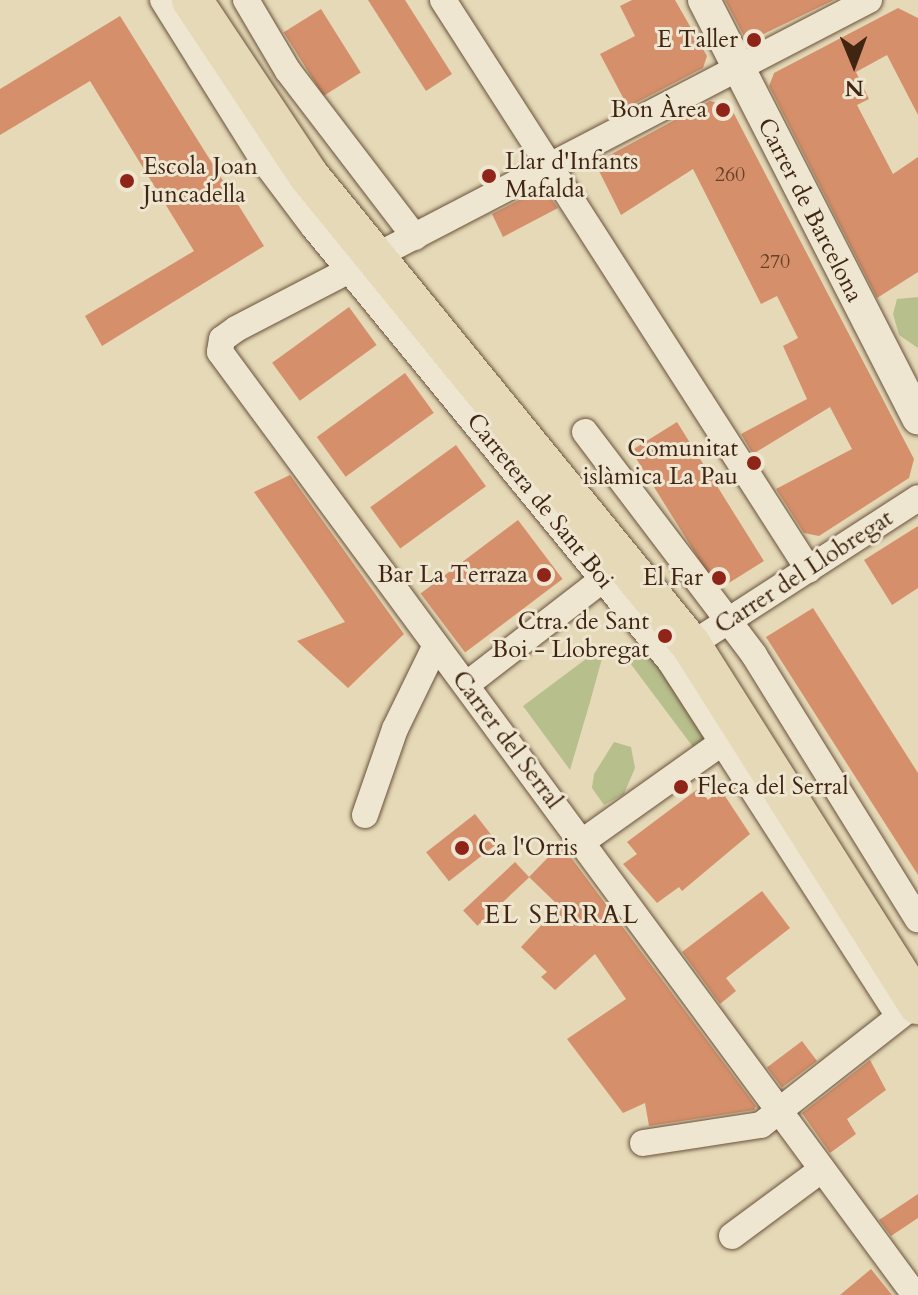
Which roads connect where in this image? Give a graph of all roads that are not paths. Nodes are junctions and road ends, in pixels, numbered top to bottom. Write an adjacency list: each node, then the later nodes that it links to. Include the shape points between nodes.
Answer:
1 (163, 0): 10 (street, Carretera de Sant Boi, via 261,157)
2 (192, 0): 10 (main road, via 275,130)
3 (209, 0): 10 (main road, via 276,106)
4 (246, 0): 10 (street, Carretera de Sant Boi)
5 (443, 0): 9 (street)
6 (704, 0): 8 (street, Carrer de Barcelona)
7 (869, 0): 8 (street)
8 (738, 69): 9 (street); 11 (street, Carrer de Barcelona)
9 (553, 164): 10 (street); 14 (street)
10 (382, 253): 15 (street, Carretera de Sant Boi); 16 (main road); 17 (street, Carrer del Serral, via 222,339 224,365)
11 (918, 419)
12 (585, 432): 16 (street)
13 (918, 498): 14 (street, Carrer del Llobregat)
14 (809, 570): 16 (street, Carrer del Llobregat)
15 (603, 579): 18 (street); 19 (street, Carretera de Sant Boi, via 670,661)
16 (709, 634): 22 (street, via 851,805); 23 (main road); 24 (main road)
17 (436, 645): 18 (street, Carrer del Serral); 20 (street, via 395,729)
18 (466, 685): 21 (street, Carrer del Serral)
19 (724, 741): 21 (street); 24 (street, Carretera de Sant Boi)
20 (365, 815)
21 (582, 842): 25 (street, Carrer del Serral)
22 (918, 919)
23 (918, 970)
24 (913, 1006): 25 (street)
25 (778, 1110): 26 (street, via 746,1129); 27 (street, Carrer del Serral)
26 (643, 1143)
27 (820, 1171): 28 (street); 29 (street, Carrer del Serral)
28 (732, 1236)
29 (915, 1295)

